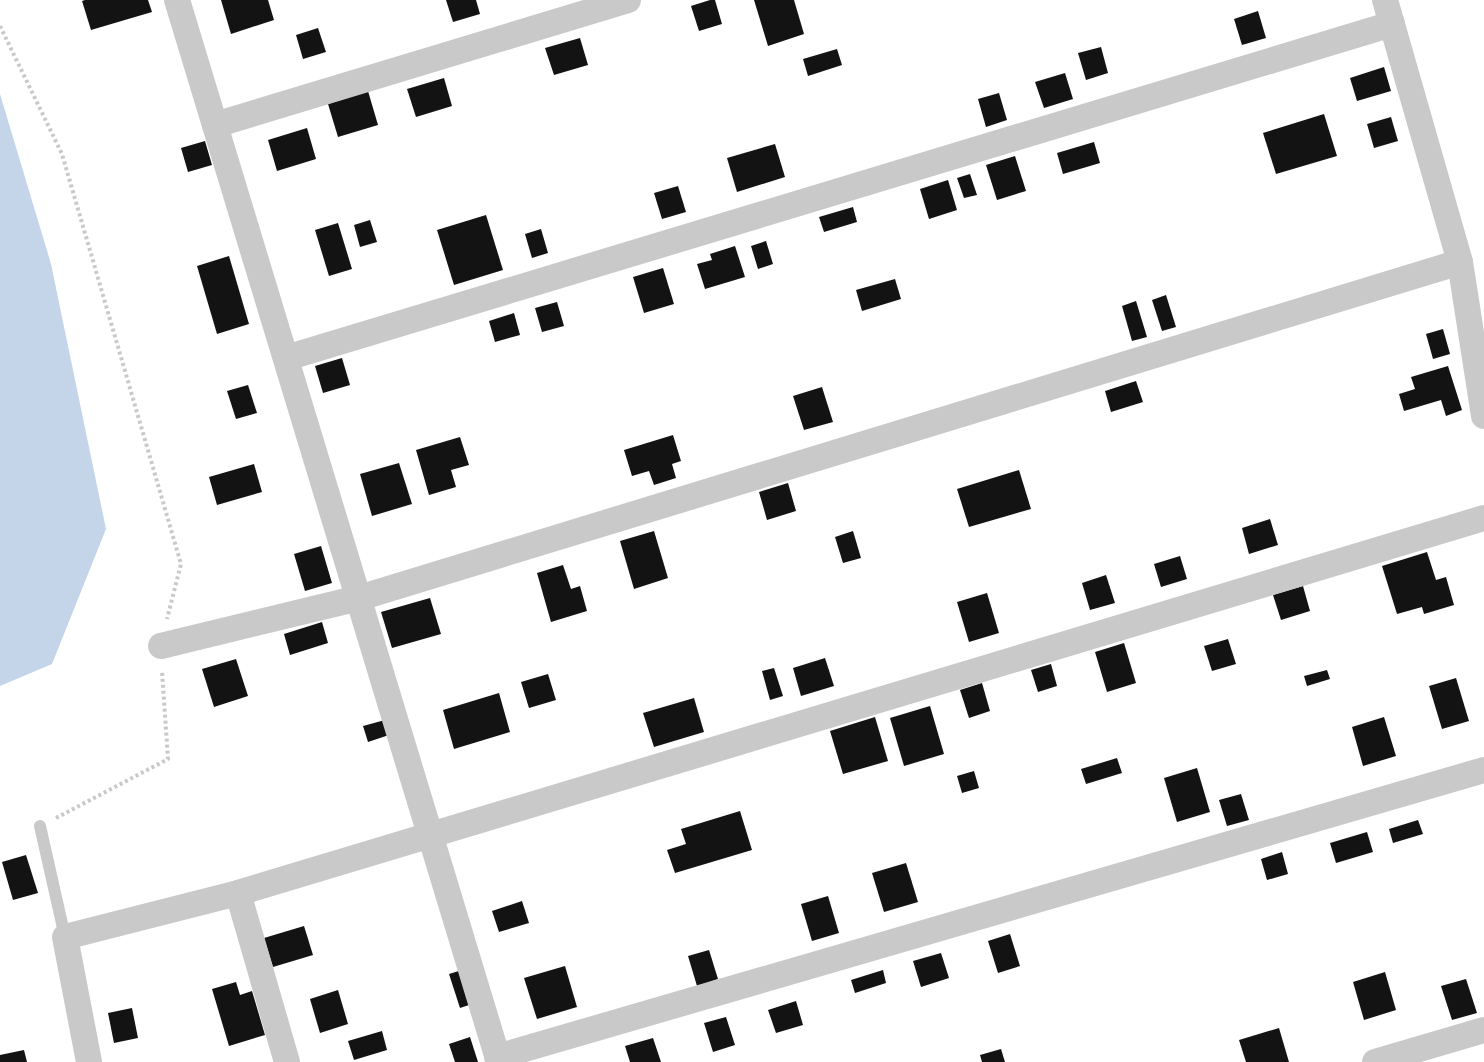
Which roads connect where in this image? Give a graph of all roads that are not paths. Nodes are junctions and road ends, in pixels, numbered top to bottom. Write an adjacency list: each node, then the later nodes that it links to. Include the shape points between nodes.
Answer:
1 (177, 0): 5 (street)
2 (628, 0): 5 (street)
3 (1385, 0): 4 (street)
4 (1392, 24): 6 (street); 7 (street)
5 (215, 125): 7 (street)
6 (1460, 262): 8 (street); 10 (street)
7 (286, 358): 10 (street)
8 (1484, 416)
9 (1484, 518): 14 (street)
10 (359, 598): 11 (street); 14 (street)
11 (161, 646)
12 (1484, 770): 18 (street)
13 (40, 826): 16 (lane)
14 (430, 835): 15 (street); 18 (street)
15 (238, 893): 16 (street); 20 (street)
16 (66, 937): 19 (street)
17 (1484, 1030): 21 (street)
18 (498, 1060)
19 (89, 1062)
20 (287, 1062)
21 (1375, 1062)

